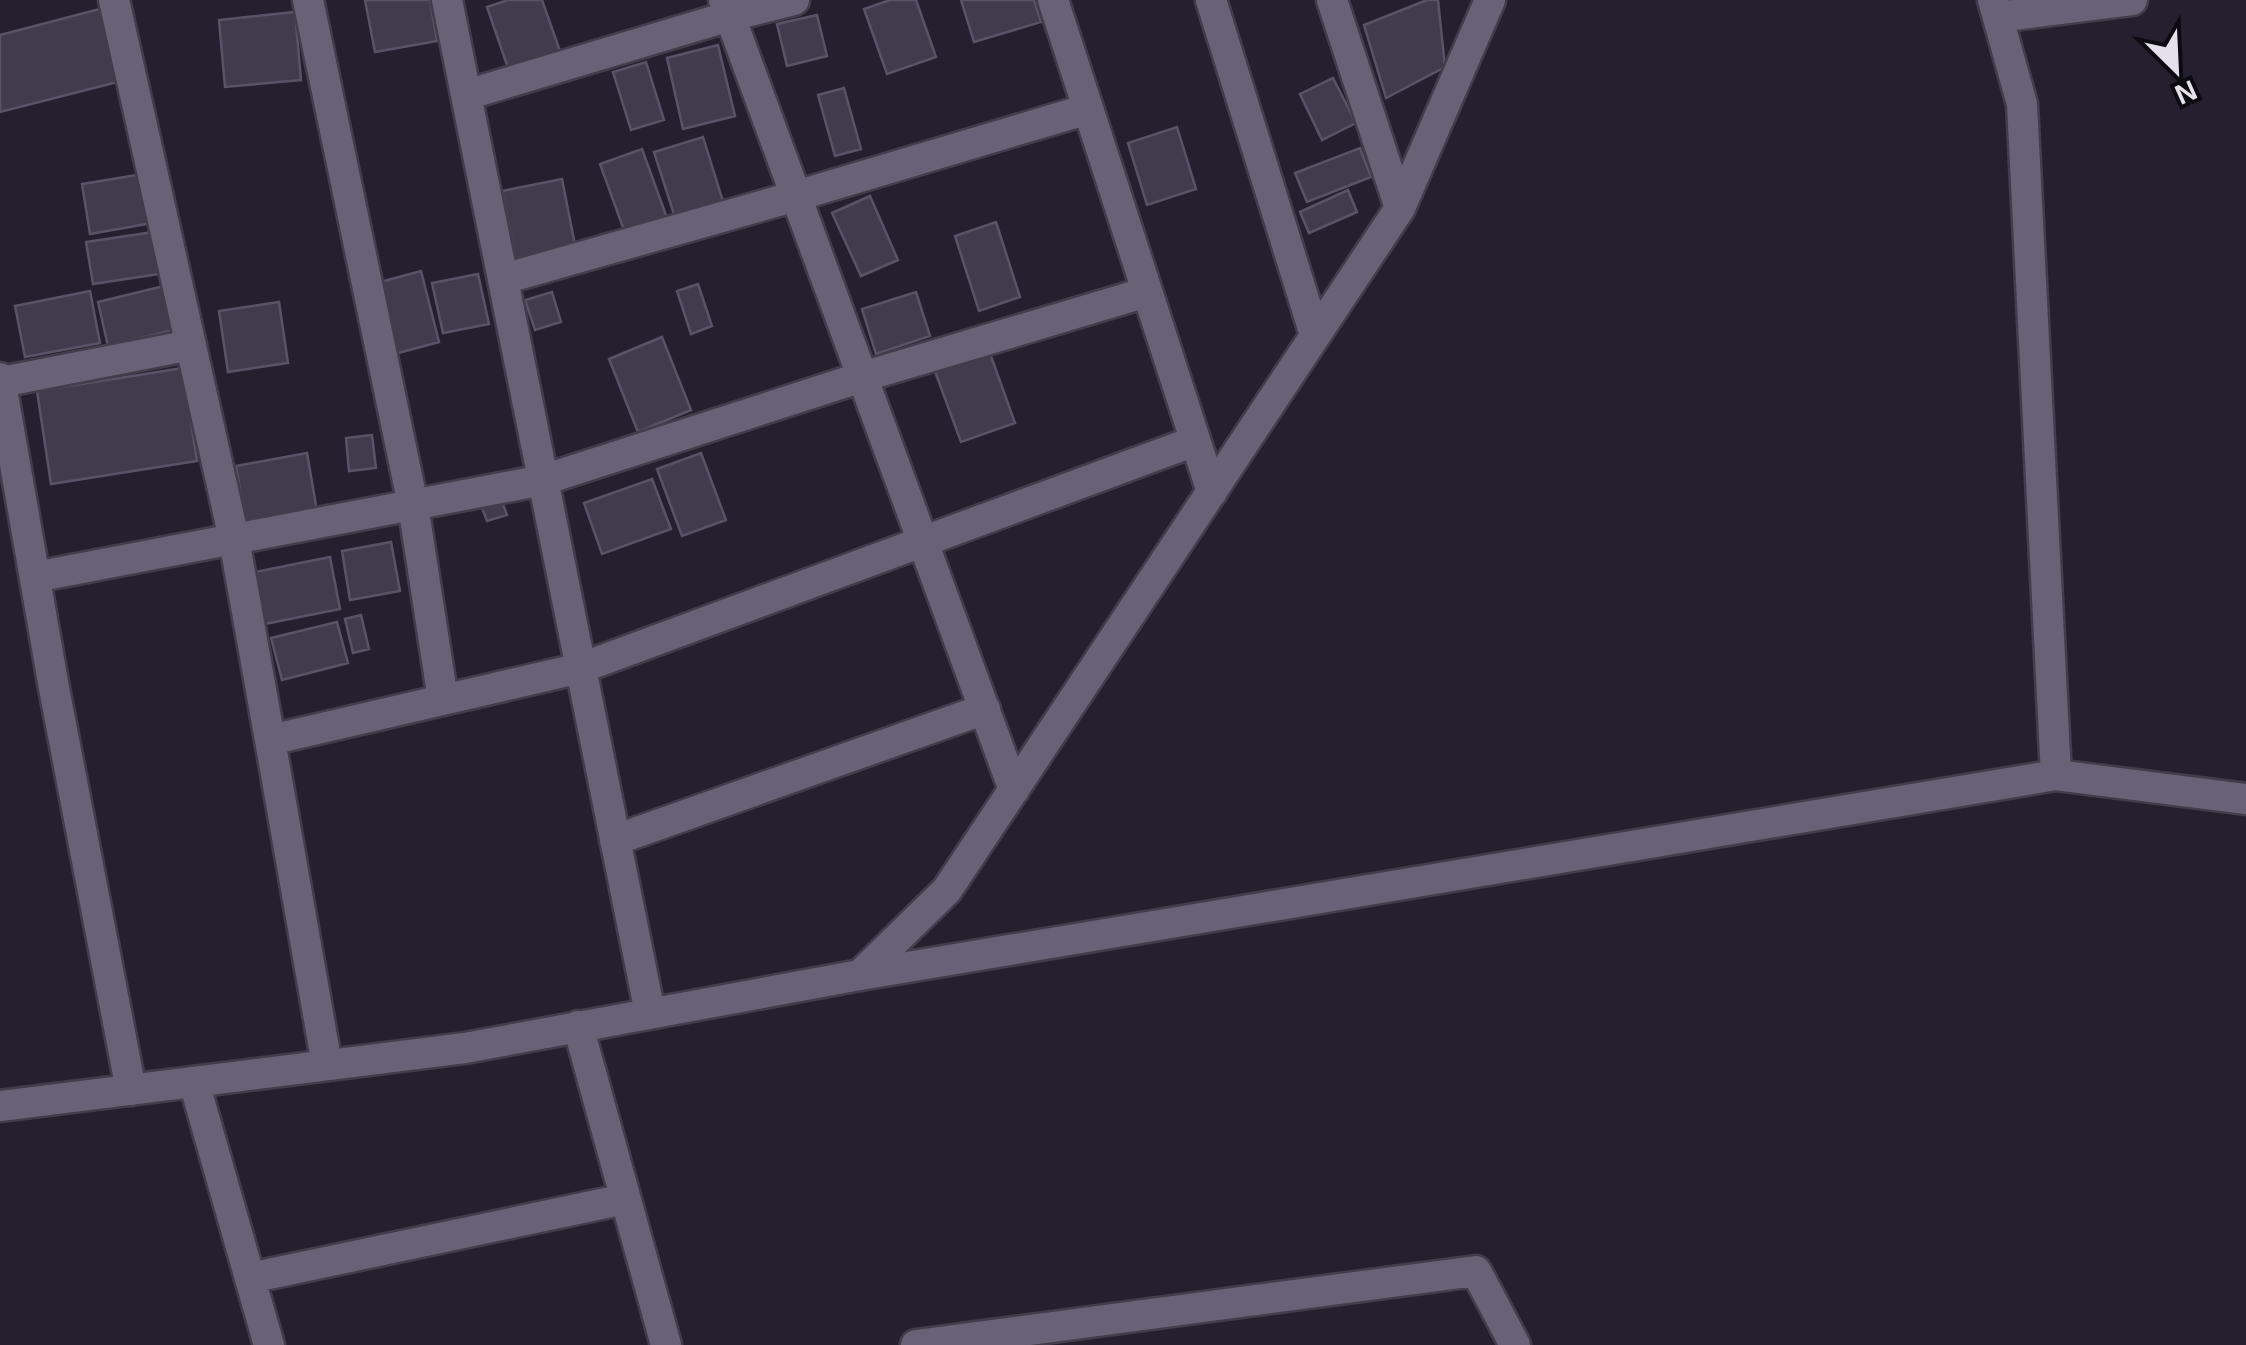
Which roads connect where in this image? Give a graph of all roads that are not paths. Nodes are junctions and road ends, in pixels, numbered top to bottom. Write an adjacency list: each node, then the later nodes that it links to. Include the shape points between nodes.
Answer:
1 (114, 0): 19 (street)
2 (308, 0): 25 (street)
3 (447, 0): 12 (street)
4 (794, 0): 10 (street)
5 (1053, 0): 13 (street)
6 (1211, 0): 18 (street)
7 (1332, 0): 15 (street)
8 (1490, 0): 15 (street)
9 (2132, 0): 11 (street)
10 (727, 8): 12 (street); 14 (street)
11 (1995, 8): 33 (street, via 2022,104)
12 (466, 95): 16 (street)
13 (1088, 109): 14 (street); 17 (street)
14 (796, 196): 16 (street); 20 (street)
15 (1400, 208): 18 (street)
16 (503, 280): 23 (street)
17 (1147, 292): 20 (street); 22 (street)
18 (1316, 335): 24 (street)
19 (191, 345): 21 (street); 26 (street)
20 (862, 377): 23 (street); 27 (street)
21 (0, 380): 28 (street)
22 (1196, 442): 24 (street); 27 (street)
23 (543, 480): 25 (street); 29 (street)
24 (1212, 492): 34 (street)
25 (413, 505): 26 (street); 30 (street)
26 (234, 539): 28 (street); 32 (street)
27 (923, 542): 29 (street); 31 (street)
28 (35, 578): 42 (street)
29 (581, 668): 30 (street); 36 (street)
30 (444, 700): 32 (street)
31 (985, 709): 34 (street); 36 (street)
32 (270, 740): 40 (street)
33 (2056, 775): 35 (street); 37 (street)
34 (1014, 790): 37 (street, via 947,890)
35 (2246, 799)
36 (615, 840): 38 (street)
37 (860, 975): 38 (street)
38 (650, 1013): 39 (street)
39 (578, 1026): 40 (street); 44 (street)
40 (327, 1065): 41 (street)
41 (194, 1082): 42 (street); 45 (street)
42 (131, 1090): 43 (street)
43 (0, 1106)
44 (625, 1199): 45 (street); 47 (street)
45 (250, 1278): 46 (street)
46 (269, 1345)
47 (666, 1345)
48 (916, 1345): 49 (street, via 1476,1271)
49 (1514, 1345)

